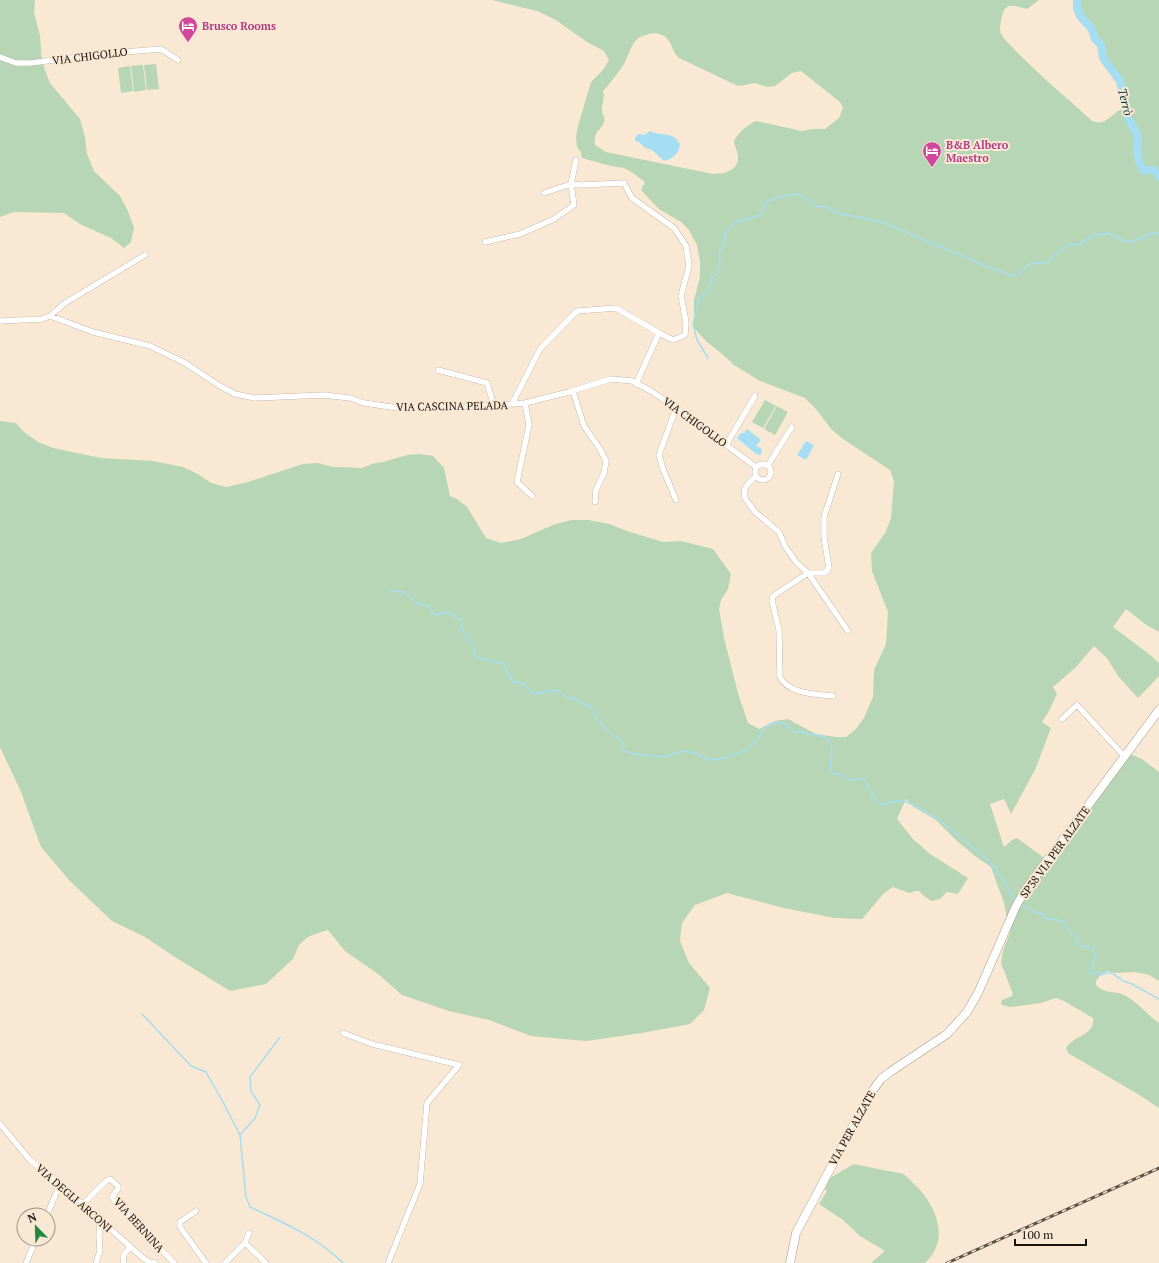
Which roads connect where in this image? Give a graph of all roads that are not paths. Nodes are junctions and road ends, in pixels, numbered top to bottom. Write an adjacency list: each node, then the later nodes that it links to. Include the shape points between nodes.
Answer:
1 (0, 57): 2 (street, VIA CHIGOLLO, via 30,63 162,49)
2 (178, 60)
3 (576, 160): 4 (street)
4 (571, 184): 5 (street); 6 (street, via 574,205 554,219 520,234); 10 (street, via 624,183 632,198 674,228 686,246 689,266 681,296 686,322 684,335 673,340)
5 (544, 193)
6 (485, 242)
7 (145, 255): 8 (street, via 65,303)
8 (50, 316): 9 (street, via 42,319); 17 (street, VIA CASCINA PELADA, via 93,332 150,346 185,363 235,394 255,398 324,395 398,408)
9 (0, 321)
10 (659, 333): 12 (street); 16 (street, via 616,308 576,311 540,349)
11 (438, 370): 17 (street, via 487,383)
12 (634, 382): 13 (street, VIA CASCINA PELADA, via 611,379); 18 (street, VIA CHIGOLLO)
13 (573, 391): 15 (street, VIA CASCINA PELADA); 27 (street, via 584,426 606,461 604,474 596,490)
14 (756, 396): 20 (street)
15 (525, 403): 16 (street, VIA CASCINA PELADA); 25 (street, via 528,425 517,482)
16 (512, 404): 17 (street, VIA CASCINA PELADA)
17 (494, 406)
18 (676, 408): 20 (street, VIA CHIGOLLO); 26 (street, via 659,455)
19 (792, 427): 21 (street)
20 (726, 444): 22 (street, VIA CHIGOLLO)
21 (768, 465): 22 (street, via 761,464); 24 (street, via 772,470 769,478 761,480)
22 (756, 467): 24 (street)
23 (838, 474): 28 (street, via 824,517 829,568 825,573)
24 (756, 476): 28 (street, via 744,491 746,498 755,512 779,532 796,562)
25 (532, 496)
26 (676, 500)
27 (595, 502)
28 (808, 574): 29 (street); 30 (street, via 773,596 779,630 780,677 782,682 795,689)
29 (848, 632)
30 (833, 696)
31 (1159, 710): 33 (street, SP38 VIA PER ALZATE)
32 (1062, 719): 33 (street, via 1077,705)
33 (1125, 757): 34 (street, SP38 VIA PER ALZATE, via 1026,889 978,993)
34 (957, 1024): 55 (street, VIA PER ALZATE, via 936,1042 890,1072 870,1094 796,1233)
35 (343, 1033): 54 (street, via 372,1044 458,1065 428,1103 420,1184)
36 (0, 1124): 37 (street, VIA DEGLI ARCONI, via 30,1160)
37 (60, 1184): 38 (street, VIA DEGLI ARCONI); 39 (street)
38 (82, 1205): 41 (street, VIA DEGLI ARCONI); 50 (street, VIA BERNINA, via 110,1179 118,1186 113,1199)
39 (50, 1207)
40 (196, 1211): 51 (street, via 180,1222 180,1227)
41 (100, 1221): 45 (street, VIA DEGLI ARCONI); 47 (street, via 100,1251)
42 (249, 1233): 43 (street)
43 (245, 1243): 52 (street); 53 (street)
44 (33, 1247): 46 (street)
45 (130, 1247): 48 (street, via 123,1256); 49 (street, VIA DEGLI ARCONI)
46 (26, 1263)
47 (96, 1263)
48 (124, 1263)
49 (151, 1263)
50 (174, 1263)
51 (206, 1263)
52 (225, 1263)
53 (266, 1263)
54 (388, 1263)
55 (790, 1263)

